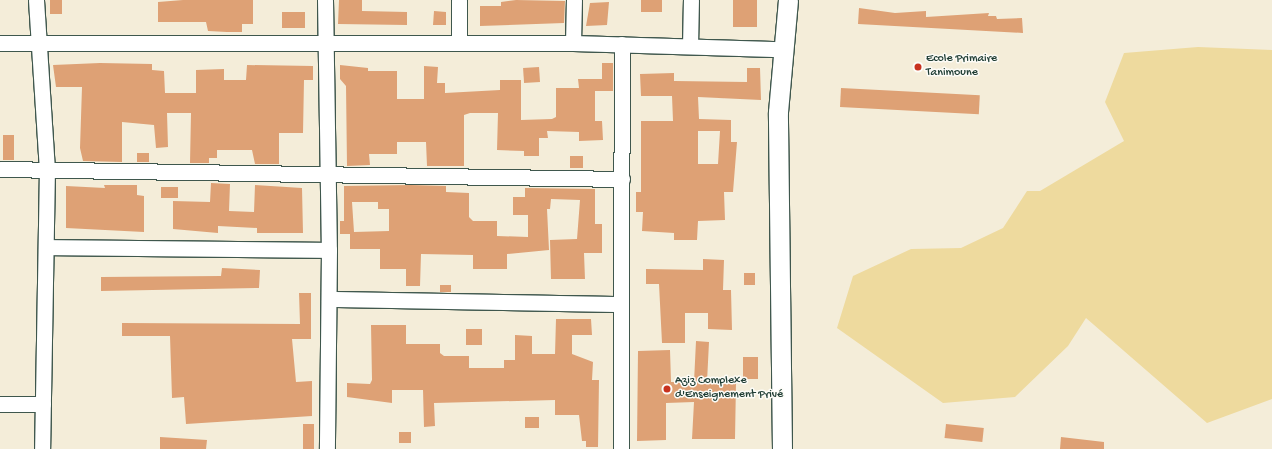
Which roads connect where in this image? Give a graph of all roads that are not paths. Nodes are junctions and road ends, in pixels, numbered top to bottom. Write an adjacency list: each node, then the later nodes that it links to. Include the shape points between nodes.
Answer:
1 (36, 0): 7 (street)
2 (325, 0): 11 (street)
3 (459, 0): 8 (street)
4 (574, 0): 9 (street)
5 (691, 0): 13 (street)
6 (788, 0): 14 (street)
7 (38, 43): 10 (street); 11 (street); 16 (street)
8 (459, 43): 9 (street); 11 (street)
9 (573, 43): 12 (street)
10 (0, 44)
11 (325, 44): 17 (street)
12 (622, 44): 13 (street); 18 (street)
13 (690, 46): 14 (street)
14 (781, 49): 28 (street, via 778,183)
15 (0, 168): 16 (street)
16 (47, 168): 17 (street); 19 (street)
17 (328, 174): 18 (street); 20 (street)
18 (622, 179): 22 (street)
19 (46, 247): 20 (street); 24 (street)
20 (330, 250): 21 (street)
21 (329, 299): 22 (street); 26 (street)
22 (621, 304): 27 (street)
23 (0, 404): 24 (street)
24 (42, 404): 25 (street)
25 (42, 449)
26 (327, 449)
27 (621, 449)
28 (782, 449)

